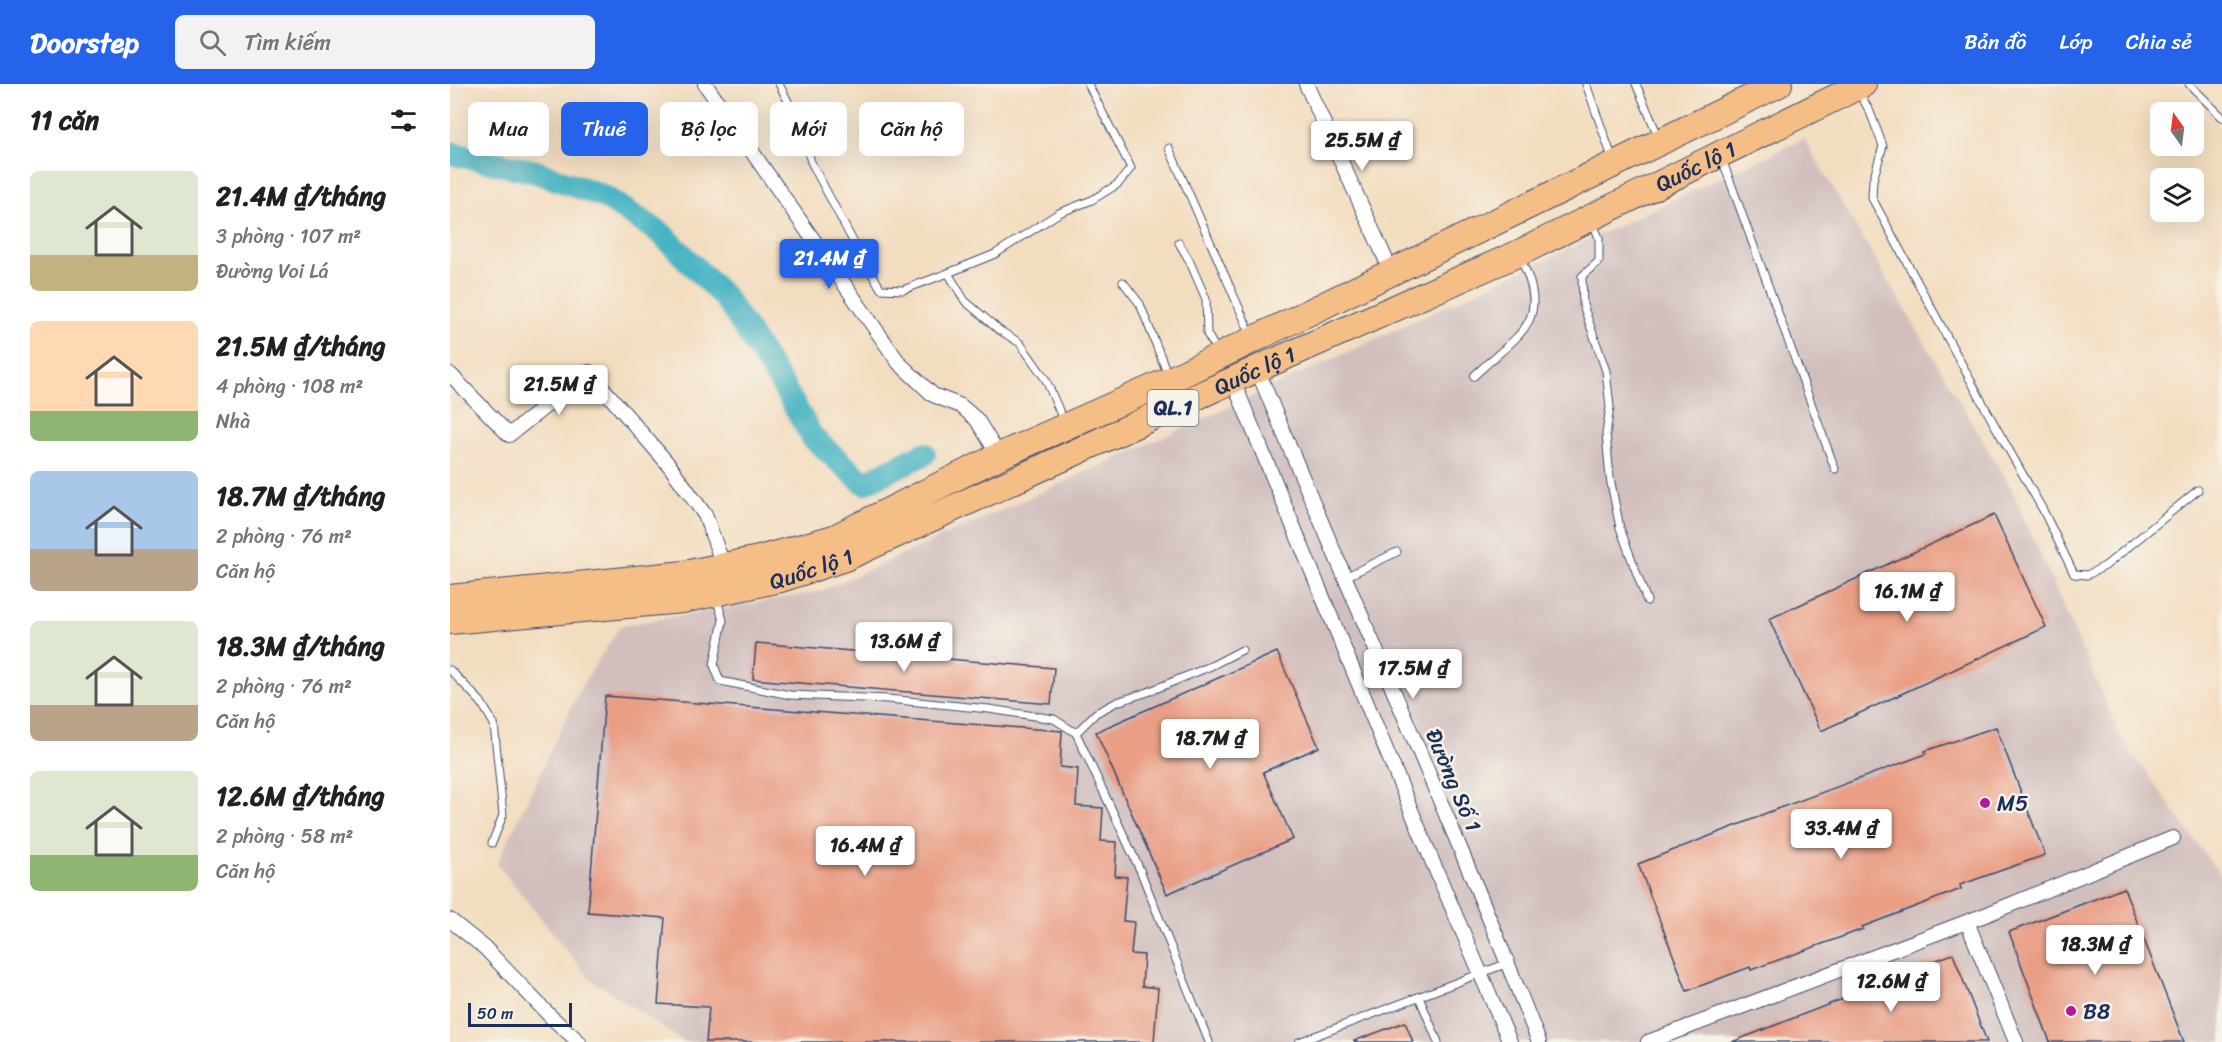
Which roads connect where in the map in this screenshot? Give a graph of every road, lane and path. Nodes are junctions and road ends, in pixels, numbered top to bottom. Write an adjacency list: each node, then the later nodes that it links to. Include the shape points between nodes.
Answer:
1 (705, 84): 29 (street, via 899,363 933,395 961,406 978,420)
2 (779, 84): 18 (lane, via 801,126 812,162 880,289 903,290)
3 (1088, 84): 18 (lane, via 1131,168 1118,184 1092,200 1059,213 995,254)
4 (1305, 84): 19 (street)
5 (1586, 84): 14 (lane)
6 (1636, 84): 11 (lane)
7 (1779, 84): 11 (highway, Quốc lộ 1 / QL.1)
8 (2189, 84): 10 (lane)
9 (1860, 86): 13 (highway, Quốc lộ 1 / QL.1); 31 (lane, via 1883,147 1872,198 2074,574 2087,575 2105,566)
10 (2222, 117)
11 (1661, 143): 14 (highway, Quốc lộ 1 / QL.1)
12 (1169, 148): 21 (lane)
13 (1720, 154): 15 (highway, Quốc lộ 1 / QL.1); 30 (lane)
14 (1614, 166): 19 (highway, Quốc lộ 1 / QL.1)
15 (1591, 218): 17 (highway, Quốc lộ 1 / QL.1); 37 (lane, via 1599,238 1599,261 1582,276 1583,305 1606,371 1610,407 1606,434 1620,528)
16 (1179, 243): 22 (lane, via 1206,299 1208,334)
17 (1517, 254): 23 (highway, Quốc lộ 1 / QL.1); 25 (lane, via 1533,291 1532,318 1522,333)
18 (948, 273): 28 (lane, via 965,301 1020,343 1046,380)
19 (1392, 273): 21 (highway, Quốc lộ 1 / QL.1)
20 (1123, 282): 26 (lane, via 1140,304)
21 (1248, 342): 22 (highway, Quốc lộ 1 / QL.1); 23 (highway)
22 (1220, 356): 26 (highway, Quốc lộ 1 / QL.1); 27 (highway)
23 (1257, 369): 27 (highway, Quốc lộ 1 / QL.1); 34 (street, Đường Số 1)
24 (450, 374): 33 (street, via 509,435 589,372 669,465 705,515)
25 (1474, 376)
26 (1170, 380): 28 (highway, Quốc lộ 1 / QL.1)
27 (1233, 381): 35 (highway, Quốc lộ 1 / QL.1, via 845,558 781,579); 47 (street)
28 (1066, 427): 29 (highway, Quốc lộ 1 / QL.1)
29 (999, 456): 33 (highway, Quốc lộ 1 / QL.1, via 834,538)
30 (1835, 469)
31 (2198, 490)
32 (1397, 552): 34 (lane)
33 (724, 567): 36 (highway, Quốc lộ 1 / QL.1)
34 (1343, 578): 46 (street, Đường Số 1)
35 (715, 593): 38 (highway, Quốc lộ 1 / QL.1, via 682,600); 41 (lane, via 723,620 714,665 720,681 790,695 989,709 1054,719)
36 (450, 598)
37 (1647, 601)
38 (450, 621)
39 (1242, 650): 41 (lane, via 1117,702 1096,713)
40 (450, 670): 43 (lane, via 481,702 494,724 503,815)
41 (1076, 733): 50 (lane, via 1140,870)
42 (2173, 838): 45 (street)
43 (492, 843)
44 (450, 920): 49 (street, via 485,948)
45 (1967, 922): 55 (street); 56 (street)
46 (1508, 963): 47 (lane); 54 (street, Đường Số 1)
47 (1481, 974): 48 (lane); 53 (street)
48 (1419, 997): 51 (lane); 52 (lane)
49 (579, 1042)
50 (1209, 1042)
51 (1299, 1042)
52 (1438, 1042)
53 (1510, 1042)
54 (1539, 1042)
55 (1648, 1042)
56 (2016, 1042)

